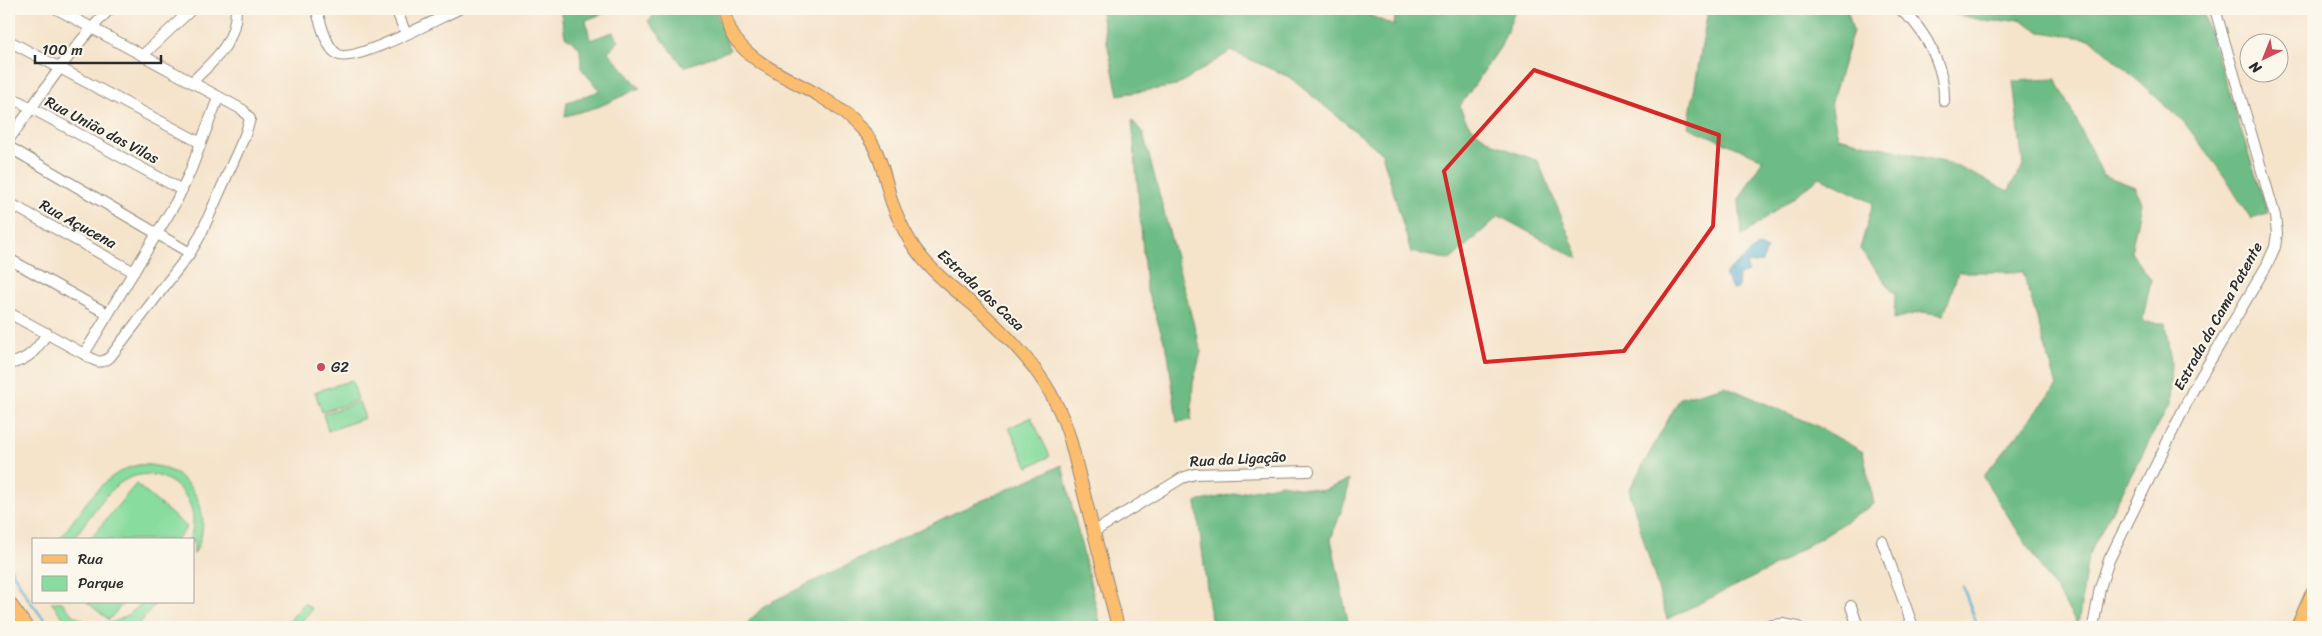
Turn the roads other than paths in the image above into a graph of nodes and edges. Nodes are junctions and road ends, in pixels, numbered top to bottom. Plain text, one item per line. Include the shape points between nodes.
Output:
1 (57, 9) edge
2 (110, 9) edge
3 (192, 9) edge
4 (236, 9) edge
5 (316, 9) edge
6 (396, 9) edge
7 (459, 9) edge
8 (723, 9) edge
9 (1900, 9) edge
10 (2215, 9) edge
11 (91, 28) junction
12 (406, 34) junction
13 (9, 41) edge
14 (143, 55) junction
15 (59, 68) junction
16 (192, 82) junction
17 (9, 96) edge
18 (218, 98) junction
19 (1944, 101) dead end
20 (32, 109) junction
21 (9, 139) edge
22 (202, 143) junction
23 (9, 147) edge
24 (182, 190) junction
25 (9, 203) edge
26 (157, 234) junction
27 (190, 252) junction
28 (9, 259) edge
29 (134, 272) junction
30 (9, 313) edge
31 (108, 314) junction
32 (46, 334) junction
33 (84, 354) junction
34 (9, 364) edge
35 (1309, 471) dead end
36 (1095, 531) junction
37 (1882, 541) dead end
38 (2313, 593) edge
39 (9, 602) edge
40 (1851, 606) dead end
41 (26, 627) edge
42 (1118, 627) edge
43 (1754, 627) edge
44 (1798, 627) edge
45 (1858, 627) edge
46 (1913, 627) edge
47 (2093, 627) edge
48 (2298, 627) edge

1 - 11 street
2 - 11 street
3 - 14 street
4 - 16 street via 236,24 231,37
5 - 12 street via 335,52 345,58
6 - 12 street
7 - 12 street
8 - 36 main road, Estrada dos Casa via 732,33 745,49 761,62 820,96 866,135 881,164 896,211 917,252 942,279 1007,336 1034,366 1062,414
9 - 19 street via 1914,20 1938,62 1943,76
10 - 47 street, Estrada da Cama Patente via 2272,200 2277,233 2275,247 2194,388 2109,560
11 - 14 street
11 - 15 street
13 - 15 street
14 - 16 street
15 - 20 street
15 - 22 street
16 - 18 street
17 - 20 street, Rua União das Vilas
18 - 22 street
18 - 27 street via 249,115 248,125
20 - 21 street
20 - 24 street, Rua União das Vilas
22 - 24 street
23 - 26 street
24 - 26 street
25 - 29 street, Rua Açucena
26 - 27 street
26 - 29 street
27 - 33 street via 105,362 100,363
28 - 31 street
29 - 31 street
30 - 32 street
31 - 33 street
32 - 33 street
32 - 34 street via 26,359
35 - 36 street, Rua da Ligação via 1194,474 1182,478
36 - 42 main road, Estrada dos Casa
37 - 46 street
38 - 48 highway
39 - 41 main road
40 - 45 street
43 - 44 street via 1774,624

